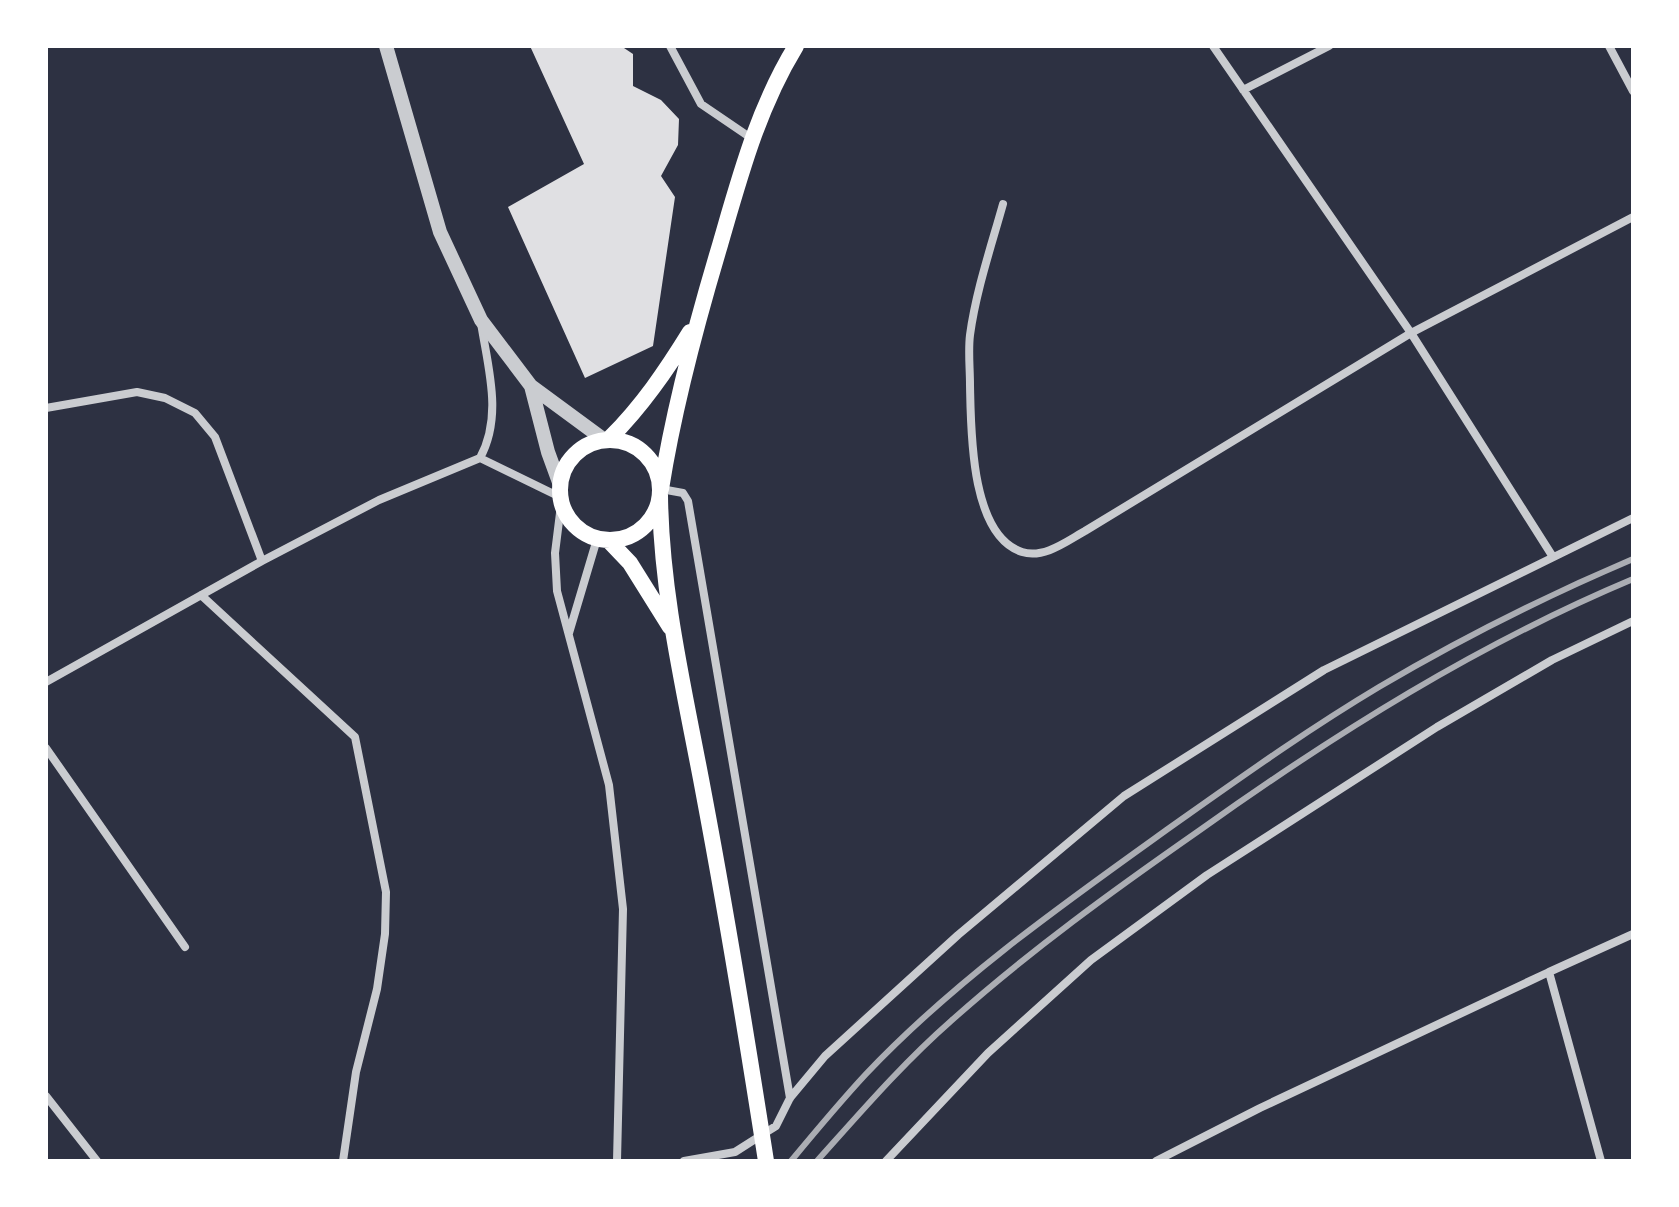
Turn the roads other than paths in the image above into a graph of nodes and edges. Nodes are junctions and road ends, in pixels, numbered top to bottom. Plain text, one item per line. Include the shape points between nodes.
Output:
1 (386, 46) edge
2 (670, 46) edge
3 (796, 46) edge
4 (1213, 46) edge
5 (1329, 46) edge
6 (1609, 46) edge
7 (1243, 90) junction
8 (1633, 91) edge
9 (751, 138) junction
10 (1003, 204) dead end
11 (1633, 217) edge
12 (699, 317) junction
13 (481, 320) junction
14 (1411, 333) junction
15 (531, 386) junction
16 (46, 408) edge
17 (606, 439) junction
18 (480, 458) junction
19 (660, 492) junction
20 (560, 495) junction
21 (1633, 518) edge
22 (603, 540) junction
23 (1553, 557) junction
24 (262, 561) junction
25 (201, 595) junction
26 (1633, 621) edge
27 (674, 632) junction
28 (569, 634) junction
29 (46, 682) edge
30 (46, 748) edge
31 (1633, 934) edge
32 (185, 947) dead end
33 (1549, 972) junction
34 (46, 1096) edge
35 (790, 1098) junction
36 (97, 1161) edge
37 (343, 1161) edge
38 (617, 1161) edge
39 (684, 1161) edge
40 (766, 1161) edge
41 (886, 1161) edge
42 (1156, 1161) edge
43 (1601, 1161) edge

1 - 13 street via 440,232
2 - 9 street via 701,104
3 - 9 main road
4 - 7 street
5 - 7 street
6 - 8 street
7 - 14 street
9 - 12 main road
10 - 14 street via 970,336 971,444 980,492 996,531 1024,553 1045,552 1085,531
11 - 14 street
12 - 17 main road via 663,376
12 - 19 main road
13 - 15 street
13 - 18 street via 494,414
14 - 23 street
15 - 17 street
15 - 20 street
16 - 24 street via 137,392 195,413 215,437
17 - 19 main road via 632,444 647,455 657,471
17 - 20 main road via 574,454 564,468
18 - 20 street
18 - 24 street via 379,500
19 - 22 main road via 655,513 643,528 628,537
19 - 27 main road
19 - 35 street via 683,493 688,501
20 - 22 main road via 570,520 582,532
20 - 28 street via 555,571
21 - 23 street
22 - 27 main road via 630,563
22 - 28 street
23 - 35 street via 1324,670 1124,796 958,935 825,1056
24 - 25 street
25 - 29 street
25 - 37 street via 355,737 386,906 377,989 356,1072
26 - 41 street via 1552,660 1437,727 1207,875 1091,960 988,1053
27 - 40 main road via 733,945
28 - 38 street via 609,785 623,909
30 - 32 street
31 - 33 street
33 - 42 street
33 - 43 street
34 - 36 street
35 - 39 street via 776,1126 735,1152

